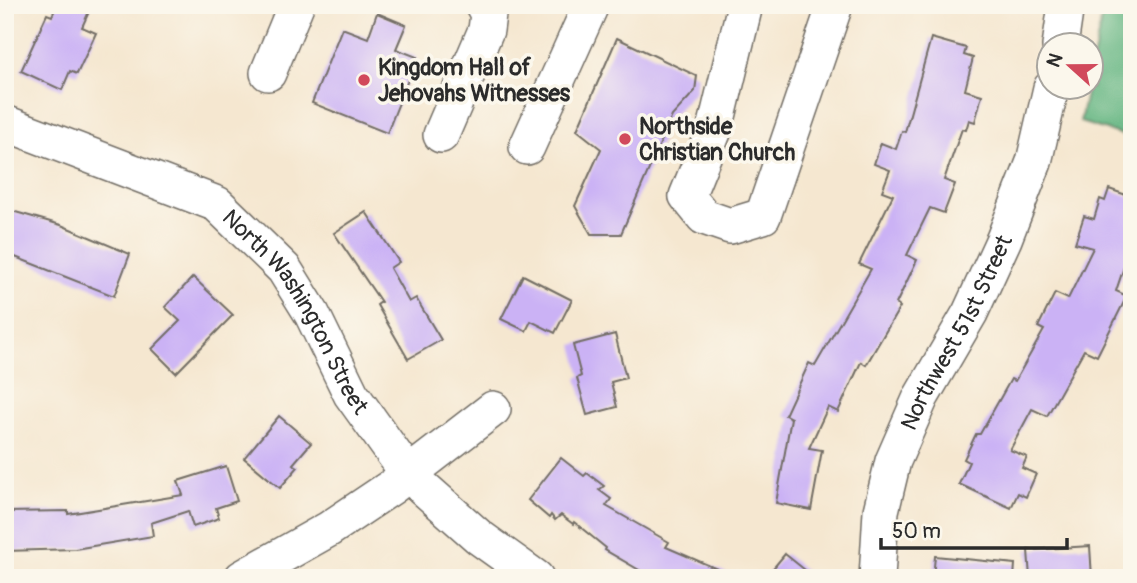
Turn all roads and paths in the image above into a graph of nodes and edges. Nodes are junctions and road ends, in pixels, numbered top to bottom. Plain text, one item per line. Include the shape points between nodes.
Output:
1 (296, 5) edge
2 (483, 5) edge
3 (591, 5) edge
4 (745, 5) edge
5 (835, 5) edge
6 (1066, 5) edge
7 (1062, 32) edge
8 (268, 73) dead end
9 (1048, 102) edge
10 (5, 123) edge
11 (441, 135) dead end
12 (527, 147) dead end
13 (494, 409) dead end
14 (409, 475) junction
15 (242, 578) edge
16 (536, 578) edge
17 (877, 578) edge

1 - 8 street
2 - 11 street via 488,14 486,30
3 - 12 street
4 - 5 street via 716,125 687,196 704,217 730,226 763,216
6 - 7 street
9 - 17 street, Northwest 51st Street via 1034,162 1004,239 970,313 921,397 893,461 881,511
10 - 14 street, North Washington Street via 217,204 284,269 351,394
13 - 14 street
14 - 15 street via 329,529
14 - 16 street, North Washington Street via 479,537

